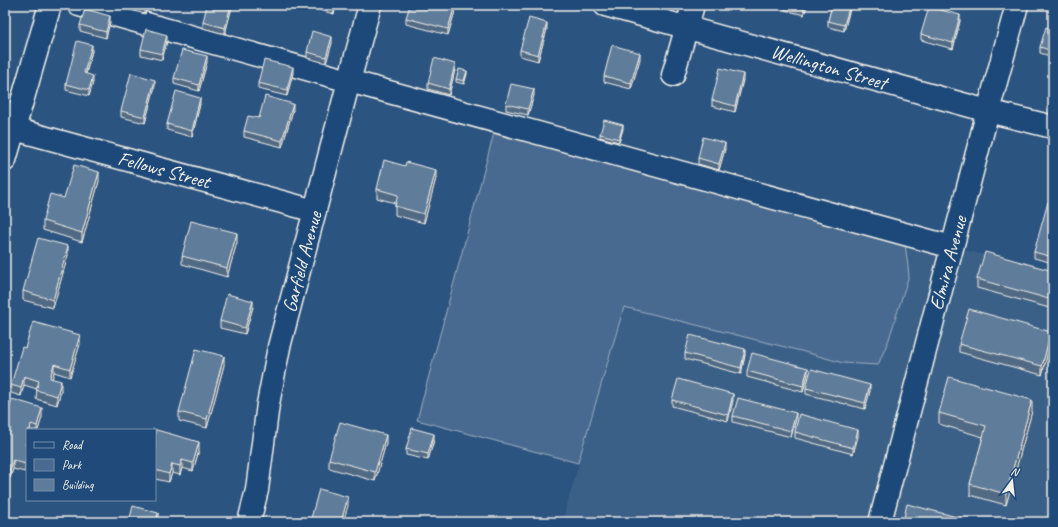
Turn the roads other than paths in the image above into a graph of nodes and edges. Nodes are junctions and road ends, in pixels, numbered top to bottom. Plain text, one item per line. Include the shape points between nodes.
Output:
1 (50, 5) edge
2 (79, 5) edge
3 (370, 5) edge
4 (605, 5) edge
5 (693, 5) edge
6 (1017, 5) edge
7 (687, 27) junction
8 (673, 76) dead end
9 (349, 81) junction
10 (988, 111) junction
11 (1053, 127) edge
12 (14, 129) junction
13 (5, 160) edge
14 (315, 211) junction
15 (952, 247) junction
16 (249, 522) edge
17 (880, 522) edge

1 - 12 street
2 - 9 street
3 - 9 street, Garfield Avenue
4 - 7 street, Wellington Street
5 - 7 street
6 - 10 street, Elmira Avenue
7 - 8 street
7 - 10 street, Wellington Street
9 - 14 street, Garfield Avenue
9 - 15 street
10 - 11 street, Wellington Street
10 - 15 street, Elmira Avenue
12 - 13 street
12 - 14 street, Fellows Street
14 - 16 street, Garfield Avenue via 279,347 268,404 257,490
15 - 17 street, Elmira Avenue

